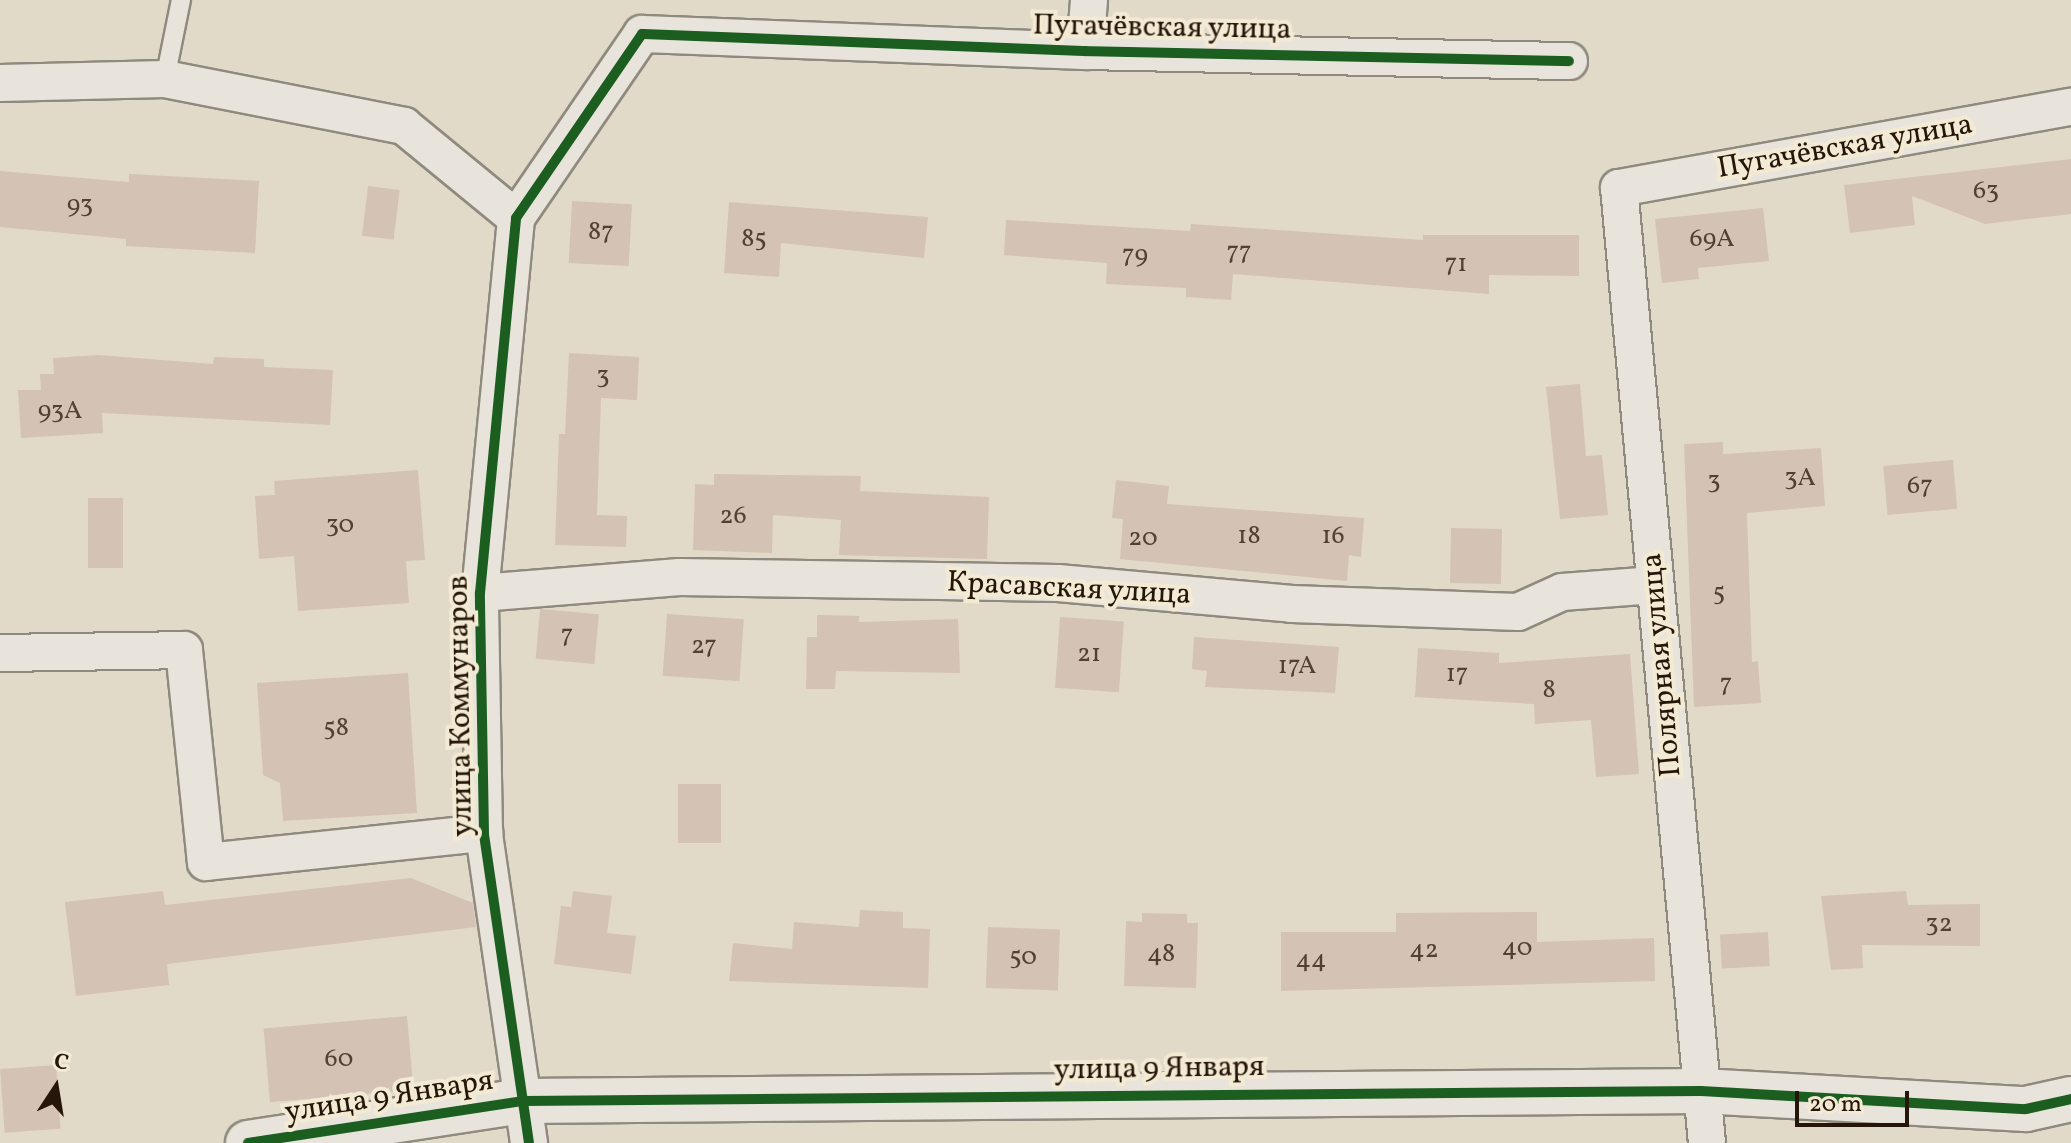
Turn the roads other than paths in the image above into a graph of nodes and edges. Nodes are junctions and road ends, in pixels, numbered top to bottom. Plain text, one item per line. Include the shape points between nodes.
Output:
1 (181, 0) edge
2 (1089, 0) edge
3 (1085, 51) junction
4 (1569, 61) dead end
5 (165, 79) junction
6 (0, 83) edge
7 (2071, 107) edge
8 (1619, 188) joint
9 (516, 218) junction
10 (1655, 585) junction
11 (480, 593) junction
12 (0, 653) edge
13 (484, 833) junction
14 (1701, 1091) junction
15 (2071, 1099) edge
16 (526, 1122) edge
17 (248, 1143) edge
18 (1707, 1143) edge

1 - 5 lane
2 - 3 street
3 - 4 street, Пугачёвская улица
3 - 9 street, Пугачёвская улица via 642,34
5 - 6 street
5 - 9 street via 404,126
7 - 8 street, Пугачёвская улица
8 - 10 street, Полярная улица
9 - 11 street, улица Коммунаров
10 - 11 street, Красавская улица via 1562,592 1518,612 1292,604 1058,583 679,577
10 - 14 street, Полярная улица
11 - 13 street, улица Коммунаров
12 - 13 street via 184,650 206,862
13 - 16 street, улица Коммунаров
14 - 15 street, улица 9 Января via 2026,1109
14 - 16 street, улица 9 Января
14 - 18 street, Полярная улица
16 - 17 street, улица 9 Января

